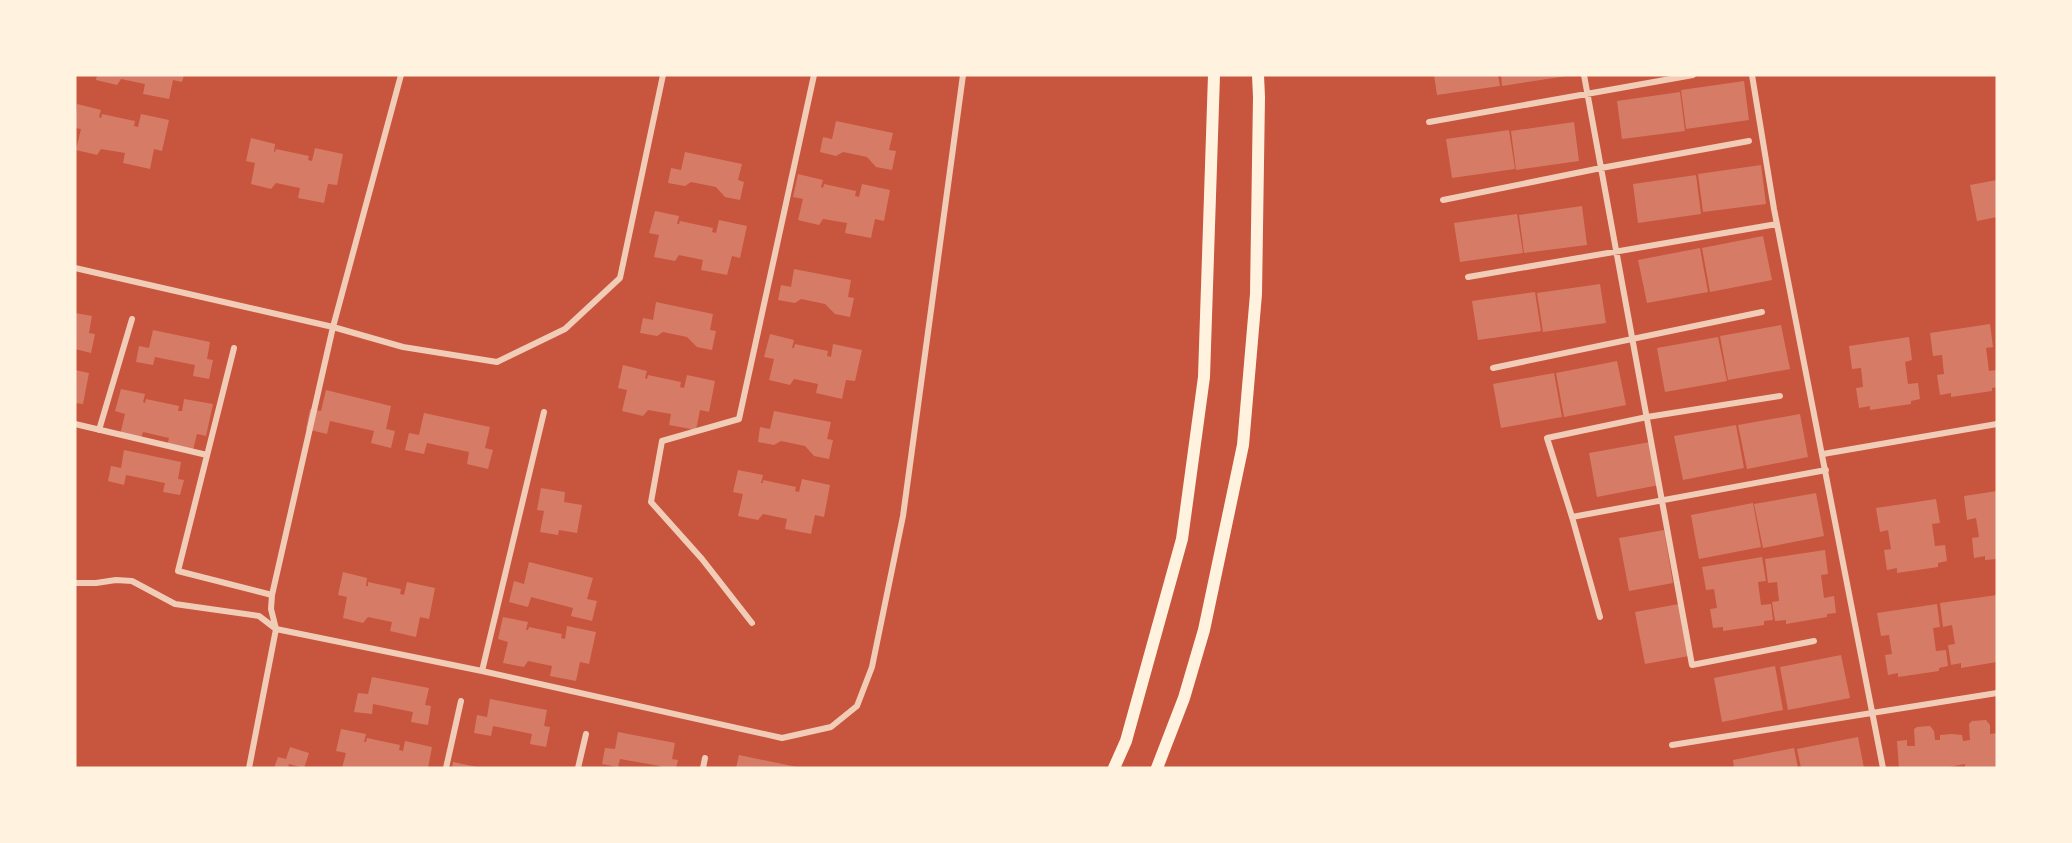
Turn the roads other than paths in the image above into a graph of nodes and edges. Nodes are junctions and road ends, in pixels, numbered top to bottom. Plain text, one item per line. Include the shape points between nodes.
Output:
1 (401, 75) edge
2 (663, 75) edge
3 (814, 75) edge
4 (963, 75) edge
5 (1214, 75) edge
6 (1258, 75) edge
7 (1584, 75) edge
8 (1693, 75) edge
9 (1752, 75) edge
10 (1588, 94) junction
11 (1429, 122) dead end
12 (1749, 141) dead end
13 (1601, 168) junction
14 (1443, 200) dead end
15 (1777, 225) junction
16 (1617, 250) junction
17 (75, 268) edge
18 (1468, 277) dead end
19 (1762, 312) dead end
20 (132, 319) dead end
21 (333, 327) junction
22 (1632, 338) junction
23 (234, 348) dead end
24 (1493, 368) dead end
25 (1780, 396) dead end
26 (544, 412) dead end
27 (1647, 417) junction
28 (75, 424) edge
29 (1997, 424) edge
30 (99, 430) junction
31 (1823, 454) junction
32 (207, 455) junction
33 (1826, 471) junction
34 (1662, 501) junction
35 (1572, 517) junction
36 (75, 583) edge
37 (272, 596) junction
38 (1600, 617) dead end
39 (752, 623) dead end
40 (276, 629) junction
41 (1814, 641) dead end
42 (482, 671) junction
43 (1997, 693) edge
44 (461, 701) dead end
45 (1874, 714) junction
46 (586, 734) dead end
47 (1672, 745) dead end
48 (705, 758) dead end
49 (249, 768) edge
50 (446, 768) edge
51 (578, 768) edge
52 (703, 768) edge
53 (1114, 768) edge
54 (1157, 768) edge
55 (1883, 768) edge

1 - 21 street
2 - 21 street via 620,278 565,329 497,362 403,347
3 - 39 street via 739,419 662,441 651,502
4 - 42 street via 903,516 872,667 857,706 831,727 782,738
5 - 53 main road via 1204,377 1182,539 1126,741
6 - 54 main road via 1256,294 1243,445 1204,630
7 - 10 street
8 - 10 street
9 - 15 street
10 - 11 street
10 - 13 street
12 - 13 street
13 - 14 street
13 - 16 street
15 - 16 street
15 - 31 street
16 - 18 street
16 - 22 street
17 - 21 street
19 - 22 street
20 - 30 street
21 - 37 street
22 - 24 street
22 - 27 street
23 - 32 street
25 - 27 street
26 - 42 street
27 - 34 street
27 - 35 street via 1547,438
28 - 30 street
29 - 31 street
30 - 32 street
31 - 33 street
32 - 37 street via 178,571
33 - 34 street
33 - 45 street
34 - 35 street
34 - 41 street via 1692,665
35 - 38 street
36 - 40 street via 132,581 175,604 259,616
37 - 40 street
40 - 42 street
40 - 49 street
43 - 45 street
44 - 50 street
45 - 47 street
45 - 55 street
46 - 51 street
48 - 52 street

